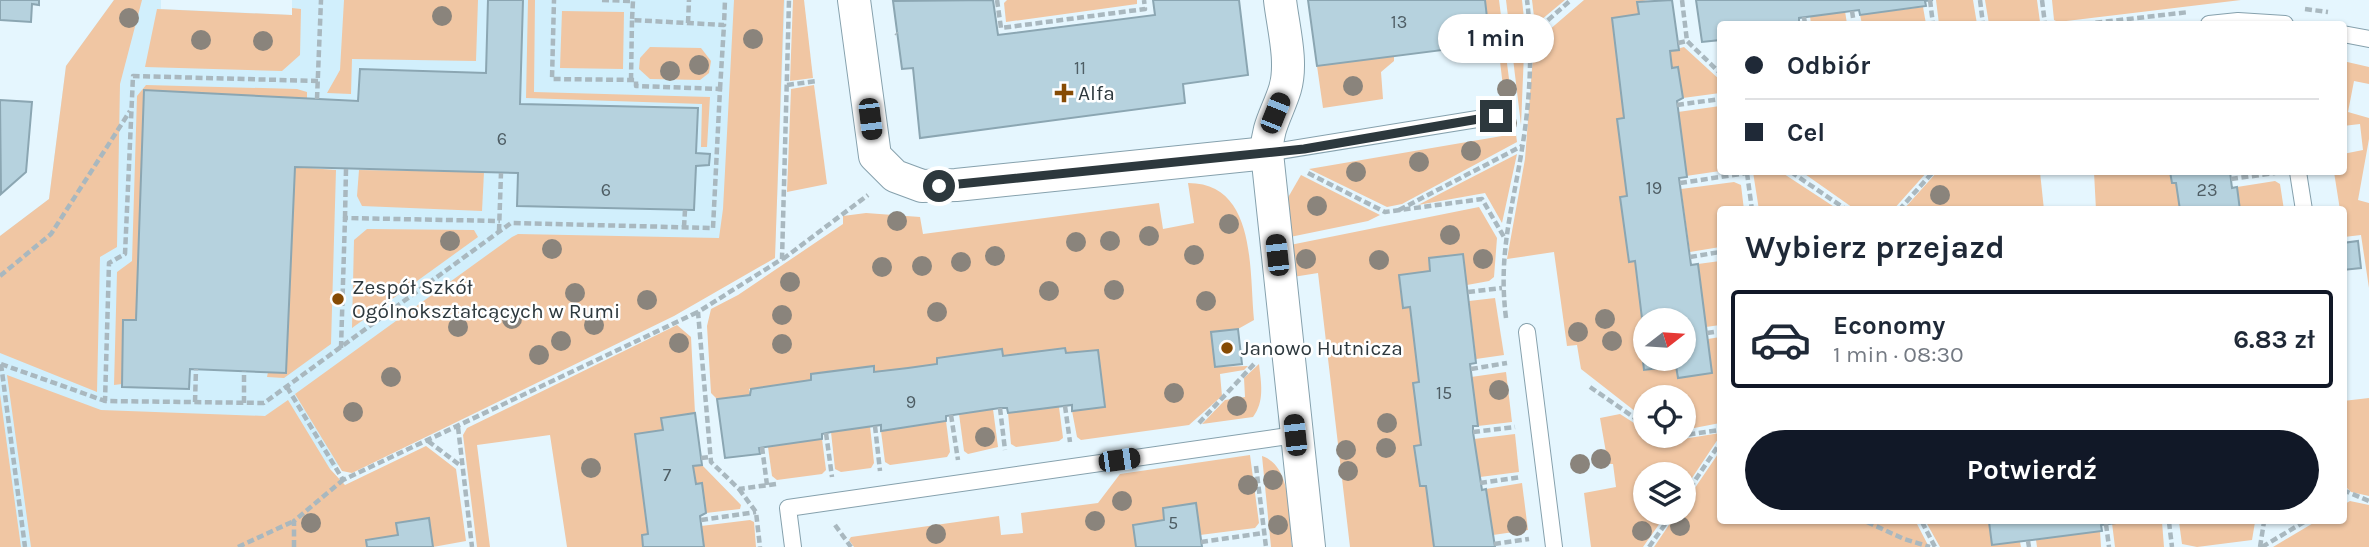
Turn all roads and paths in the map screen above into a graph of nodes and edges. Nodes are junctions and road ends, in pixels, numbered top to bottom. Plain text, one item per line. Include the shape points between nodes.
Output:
1 (321, 0) edge
2 (554, 0) edge
3 (602, 0) edge
4 (689, 0) edge
5 (725, 0) edge
6 (789, 0) edge
7 (855, 0) edge
8 (997, 0) edge
9 (1144, 0) edge
10 (1280, 0) edge
11 (1527, 0) edge
12 (1571, 0) edge
13 (1682, 0) edge
14 (1930, 0) edge
15 (1980, 0) edge
16 (2042, 0) edge
17 (1852, 11) dead end
18 (1804, 17) dead end
19 (632, 20) junction
20 (1805, 21) edge
21 (1854, 21) edge
22 (1933, 21) edge
23 (1983, 21) edge
24 (2045, 21) edge
25 (688, 23) junction
26 (724, 25) junction
27 (1531, 34) junction
28 (2347, 35) edge
29 (2369, 39) edge
30 (1688, 41) junction
31 (1678, 43) dead end
32 (1717, 70) edge
33 (631, 80) junction
34 (318, 81) junction
35 (817, 81) dead end
36 (787, 85) junction
37 (720, 89) junction
38 (317, 99) dead end
39 (1717, 99) edge
40 (1677, 105) dead end
41 (131, 110) junction
42 (1496, 116) dead end
43 (1522, 145) junction
44 (1266, 153) junction
45 (709, 159) dead end
46 (717, 160) junction
47 (346, 169) dead end
48 (501, 173) dead end
49 (1729, 175) edge
50 (1747, 175) edge
51 (1795, 175) edge
52 (1930, 175) edge
53 (2261, 175) edge
54 (2298, 175) edge
55 (895, 176) junction
56 (2231, 179) dead end
57 (1680, 183) dead end
58 (1751, 206) edge
59 (1841, 206) edge
60 (1903, 206) edge
61 (2303, 206) edge
62 (685, 210) dead end
63 (1396, 212) dead end
64 (345, 218) junction
65 (500, 220) junction
66 (684, 227) junction
67 (499, 232) junction
68 (1717, 253) edge
69 (1690, 257) dead end
70 (782, 259) junction
71 (0, 276) edge
72 (1502, 288) junction
73 (1468, 292) dead end
74 (698, 312) junction
75 (1507, 325) dead end
76 (1717, 331) edge
77 (1527, 332) dead end
78 (1707, 333) dead end
79 (341, 348) junction
80 (1510, 350) dead end
81 (1263, 355) dead end
82 (1511, 363) junction
83 (0, 364) edge
84 (196, 369) dead end
85 (1471, 369) dead end
86 (244, 371) dead end
87 (1513, 374) dead end
88 (287, 387) junction
89 (1590, 387) dead end
90 (105, 401) junction
91 (195, 402) junction
92 (244, 403) junction
93 (1065, 406) dead end
94 (1000, 408) dead end
95 (951, 415) dead end
96 (1633, 417) edge
97 (1518, 418) dead end
98 (875, 426) dead end
99 (1520, 426) junction
100 (458, 427) junction
101 (1191, 430) dead end
102 (1717, 430) edge
103 (1474, 432) dead end
104 (826, 433) dead end
105 (1696, 433) edge
106 (1295, 435) junction
107 (1521, 439) dead end
108 (428, 441) junction
109 (1071, 446) dead end
110 (762, 447) dead end
111 (1717, 448) edge
112 (1006, 455) dead end
113 (710, 457) junction
114 (701, 458) dead end
115 (958, 461) dead end
116 (1524, 464) dead end
117 (462, 467) junction
118 (881, 471) dead end
119 (832, 478) dead end
120 (1696, 479) edge
121 (343, 480) junction
122 (1480, 483) dead end
123 (780, 484) dead end
124 (767, 485) junction
125 (738, 489) junction
126 (2347, 495) edge
127 (2369, 501) edge
128 (818, 503) junction
129 (756, 512) junction
130 (701, 520) dead end
131 (295, 521) junction
132 (1871, 524) edge
133 (1923, 524) edge
134 (2106, 524) dead end
135 (2169, 524) edge
136 (2264, 524) edge
137 (2301, 524) edge
138 (1664, 525) edge
139 (1532, 526) dead end
140 (1264, 533) dead end
141 (1534, 539) junction
142 (1201, 542) dead end
143 (1494, 544) dead end
144 (25, 547) edge
145 (238, 547) edge
146 (294, 547) edge
147 (472, 547) edge
148 (760, 547) edge
149 (793, 547) edge
150 (851, 547) edge
151 (1309, 547) edge
152 (1535, 547) edge
153 (1554, 547) edge
154 (1649, 547) edge
155 (1933, 547) edge
156 (2109, 547) edge
157 (2172, 547) edge
158 (2261, 547) edge

1 - 34 path
2 - 33 path via 552,79
3 - 19 path via 633,1
4 - 25 path
5 - 26 path
6 - 36 path
7 - 55 street via 875,156
8 - 9 path via 1001,28 1145,9
10 - 44 street via 1286,87 1266,134
11 - 27 path
12 - 27 path
13 - 30 path
14 - 22 path
15 - 23 path
16 - 24 path
17 - 21 path
18 - 20 path
19 - 25 path
19 - 33 path
25 - 26 path
26 - 37 path
27 - 43 path
28 - 29 lane
30 - 31 path
30 - 32 path
33 - 37 path via 636,80 636,86
34 - 38 path
34 - 41 path via 132,76
35 - 36 path
36 - 70 path
37 - 46 path
39 - 40 path
41 - 71 path via 51,234
41 - 90 path via 125,254 109,263
42 - 44 lane
43 - 63 path
43 - 72 path via 1504,237
44 - 55 street via 956,185 922,186
44 - 106 street
45 - 46 path
46 - 66 path via 713,228
47 - 64 path
48 - 65 path
49 - 57 path
50 - 58 path
51 - 59 path
52 - 60 path
53 - 56 path
54 - 61 lane
55 - 70 path
62 - 66 path
64 - 65 path
64 - 79 path
65 - 67 path
66 - 67 path via 511,223
67 - 79 path
68 - 69 path
70 - 74 path
72 - 73 path
72 - 75 path
74 - 100 path
74 - 113 path
76 - 78 path
77 - 153 lane
79 - 88 path
80 - 82 path
81 - 101 path
82 - 85 path
82 - 87 path
83 - 90 path
83 - 144 path
84 - 91 path
86 - 92 path
88 - 92 path via 264,403
88 - 121 path
89 - 96 path
90 - 91 path
91 - 92 path
93 - 109 path
94 - 112 path
95 - 115 path
97 - 99 path
98 - 118 path
99 - 103 path
99 - 107 path
100 - 108 path
100 - 117 path
102 - 105 path
104 - 119 path
106 - 128 lane
106 - 151 street
108 - 117 path
108 - 121 path
110 - 124 path
111 - 120 path
113 - 114 path
113 - 125 path
116 - 122 path via 1525,477
117 - 147 path
121 - 131 path
123 - 124 path
124 - 125 path
125 - 129 path
126 - 127 path
128 - 149 lane via 788,508
128 - 150 path
129 - 130 path
129 - 148 path
131 - 145 path
131 - 146 path
132 - 155 path
133 - 155 path
134 - 156 path
135 - 157 path
136 - 158 path
137 - 158 path
138 - 154 path
139 - 141 path
140 - 142 path
141 - 143 path
141 - 152 path

